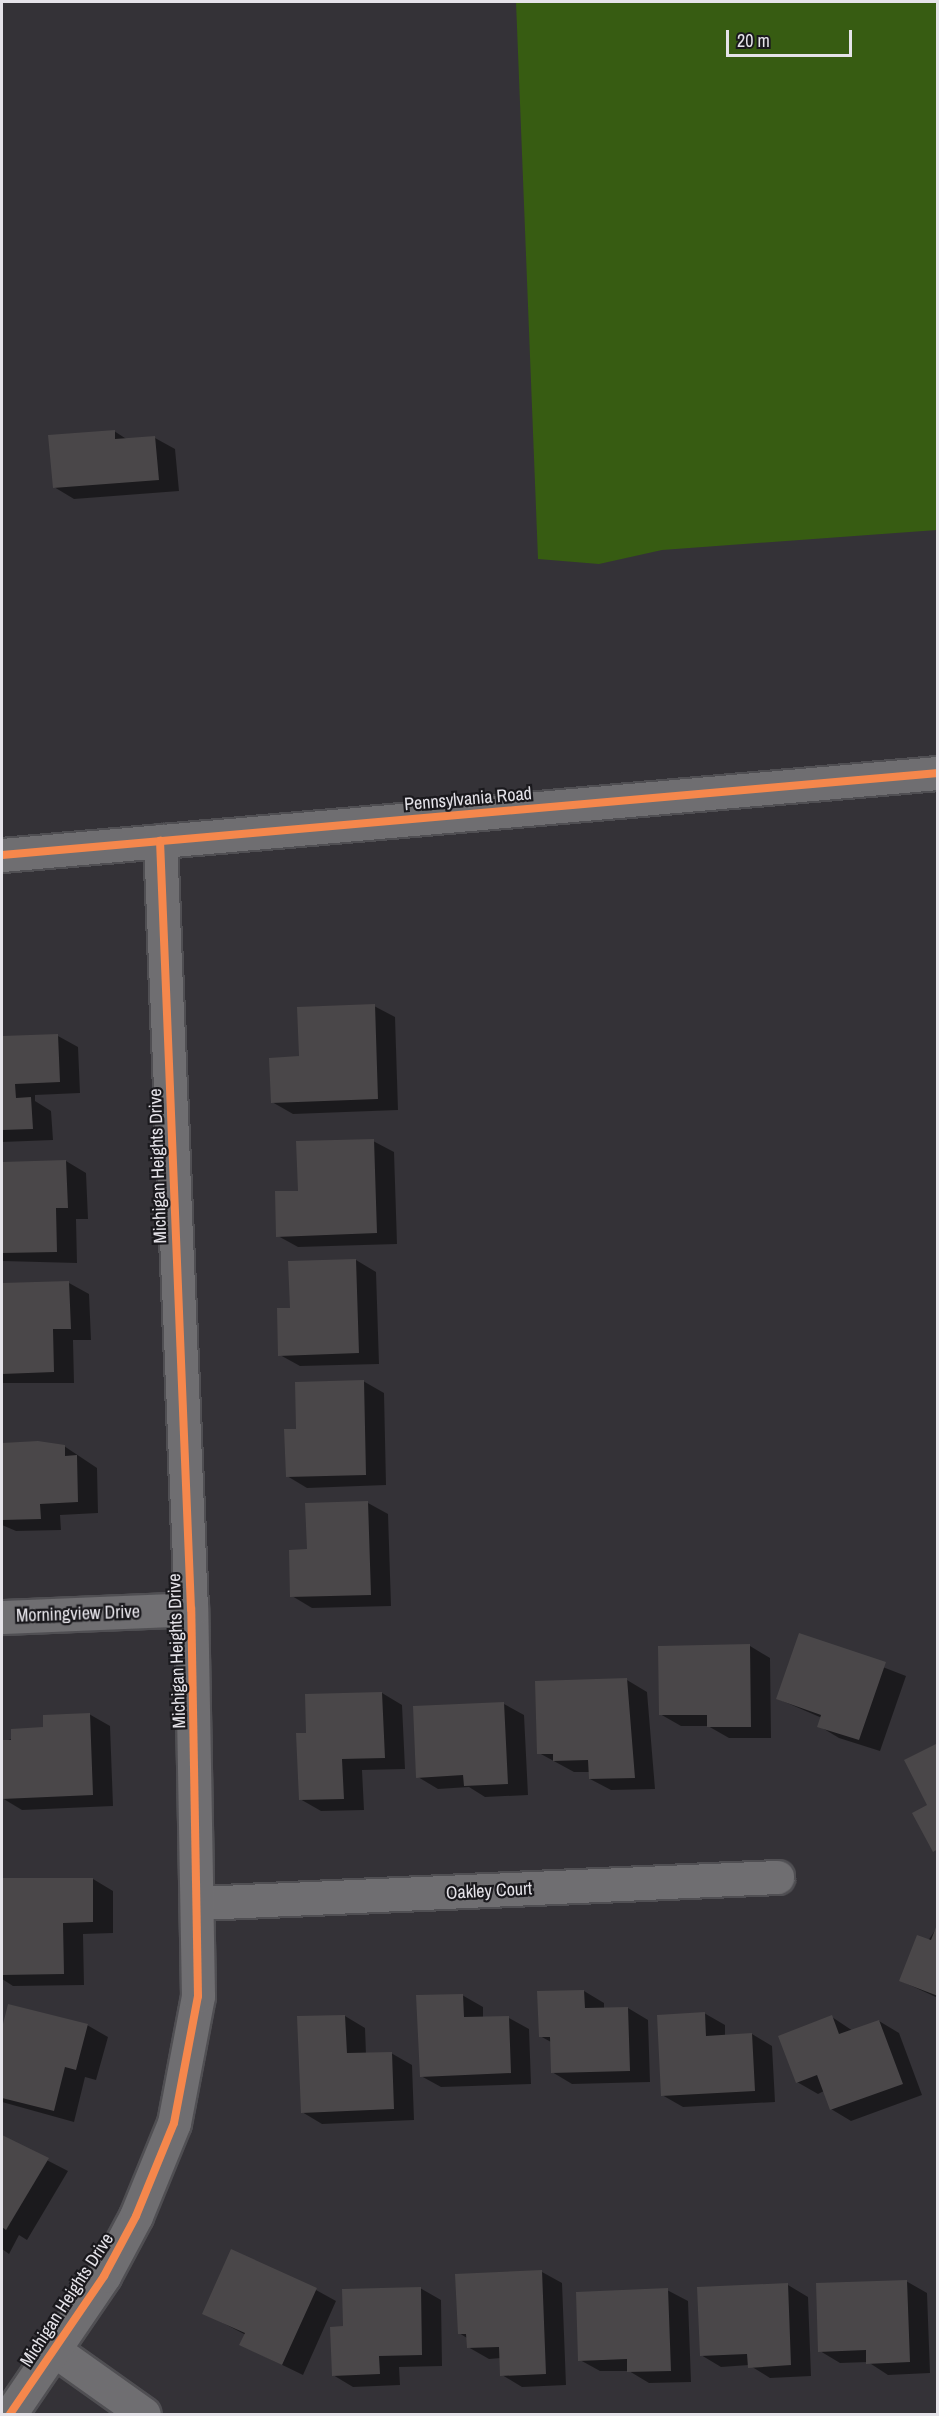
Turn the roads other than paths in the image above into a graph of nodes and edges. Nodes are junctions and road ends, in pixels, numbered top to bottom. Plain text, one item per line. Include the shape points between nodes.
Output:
1 (938, 773) edge
2 (160, 840) junction
3 (2, 855) edge
4 (191, 1609) junction
5 (2, 1617) edge
6 (777, 1877) dead end
7 (200, 1903) junction
8 (54, 2350) junction
9 (10, 2415) edge
10 (144, 2415) edge

1 - 2 street, Pennsylvania Road
2 - 3 street, Pennsylvania Road
2 - 4 street, Michigan Heights Drive
4 - 5 street, Morningview Drive
4 - 7 street, Michigan Heights Drive
6 - 7 street, Oakley Court
7 - 8 street, Michigan Heights Drive via 198,1996 174,2123 136,2216
8 - 9 street, Michigan Heights Drive
8 - 10 street

